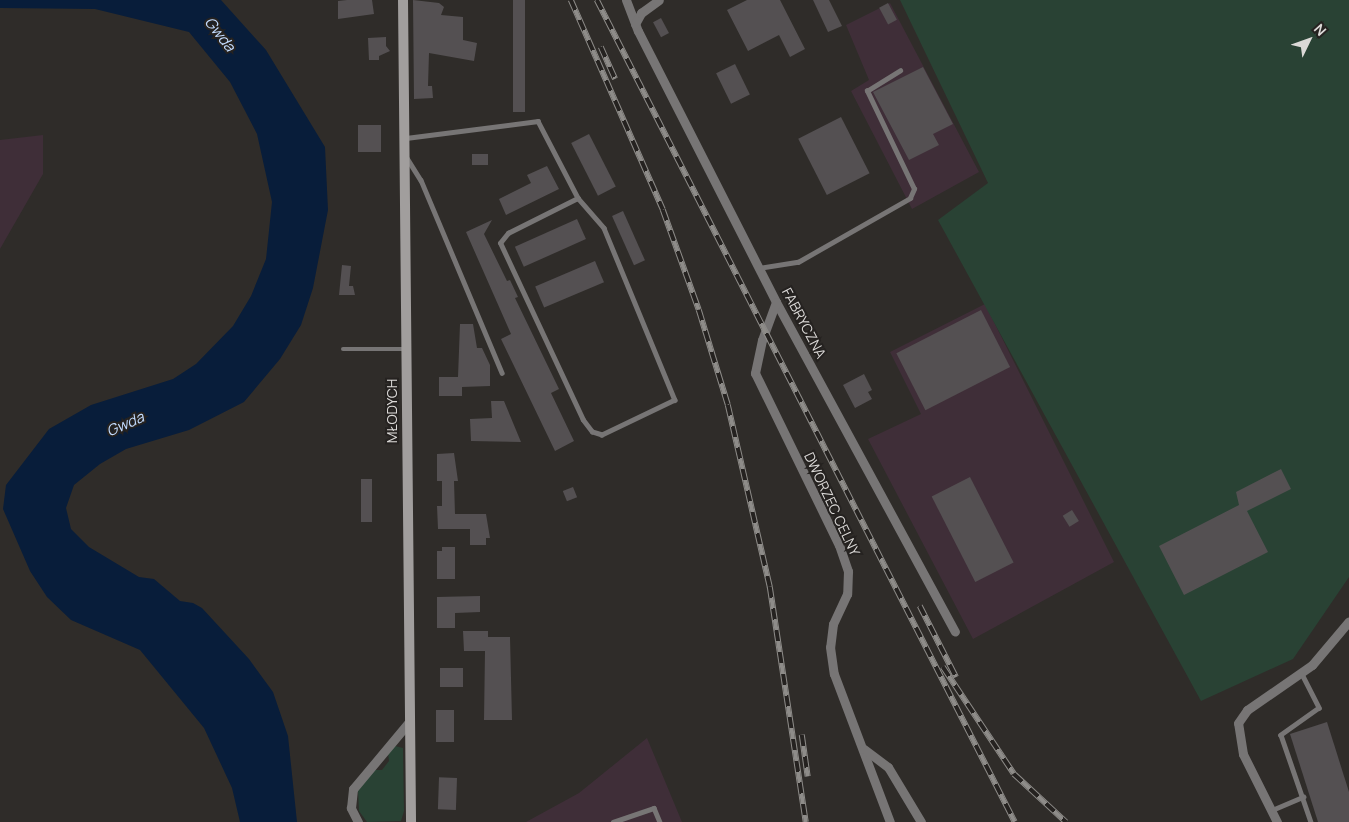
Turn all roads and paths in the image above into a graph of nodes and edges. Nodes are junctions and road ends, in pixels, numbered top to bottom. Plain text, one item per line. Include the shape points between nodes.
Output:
1 (403, 0) edge
2 (626, 0) edge
3 (659, 0) edge
4 (635, 24) junction
5 (900, 70) dead end
6 (404, 138) junction
7 (404, 155) junction
8 (578, 198) junction
9 (759, 268) junction
10 (776, 302) junction
11 (406, 349) junction
12 (344, 350) dead end
13 (502, 373) dead end
14 (1349, 621) edge
15 (955, 631) dead end
16 (1302, 674) junction
17 (409, 722) junction
18 (864, 749) junction
19 (1302, 797) junction
20 (1271, 811) junction
21 (358, 822) edge
22 (411, 822) edge
23 (613, 822) edge
24 (660, 822) edge
25 (890, 822) edge
26 (921, 822) edge
27 (1277, 822) edge
28 (1312, 822) edge

1 - 6 street, MŁODYCH
2 - 4 street, FABRYCZNA
3 - 4 street via 646,8
4 - 9 street, FABRYCZNA
5 - 9 lane via 867,91 914,189 910,198 798,262
6 - 7 street, MŁODYCH
6 - 8 lane via 538,121
7 - 11 street, MŁODYCH
7 - 13 lane via 421,180
8 - 8 lane via 508,233 500,243 583,420 592,432 602,435 675,400 604,228
9 - 10 street, FABRYCZNA
10 - 15 street, FABRYCZNA
10 - 18 street, DWORZEC CELNY via 762,340 755,373 839,545 848,571 847,594 833,624 830,647 834,674
11 - 12 lane
11 - 17 street, MŁODYCH
14 - 16 street via 1324,653
16 - 19 lane via 1319,708 1281,734
16 - 20 street via 1247,710 1238,723 1243,754
17 - 21 street via 353,789 351,808
17 - 22 street, MŁODYCH
18 - 25 street, DWORZEC CELNY
18 - 26 street via 888,767
19 - 20 lane
19 - 28 lane
20 - 27 street
23 - 24 lane via 654,808

